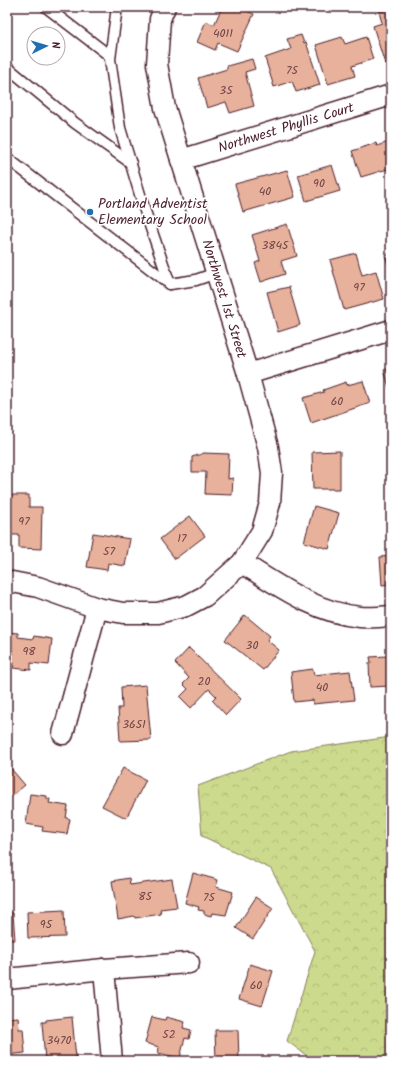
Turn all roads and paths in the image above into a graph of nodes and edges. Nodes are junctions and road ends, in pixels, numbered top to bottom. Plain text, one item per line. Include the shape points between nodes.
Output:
1 (46, 7) edge
2 (117, 7) edge
3 (165, 7) edge
4 (110, 56) junction
5 (7, 67) edge
6 (391, 95) edge
7 (7, 158) edge
8 (181, 160) junction
9 (131, 163) junction
10 (216, 273) junction
11 (170, 284) junction
12 (391, 330) edge
13 (248, 374) junction
14 (242, 563) junction
15 (7, 581) edge
16 (97, 608) junction
17 (391, 616) edge
18 (63, 734) dead end
19 (189, 963) dead end
20 (104, 968) junction
21 (7, 979) edge
22 (112, 1061) edge

1 - 4 lane
2 - 4 lane
3 - 8 street, Northwest 1st Street via 160,19 157,64 165,108
4 - 9 lane via 120,128
5 - 9 lane via 75,123
6 - 8 street, Northwest Phyllis Court
7 - 11 lane
8 - 10 street, Northwest 1st Street
9 - 11 lane
10 - 11 lane via 196,280
10 - 13 street, Northwest 1st Street
12 - 13 street
13 - 14 street, Northwest 1st Street via 268,447 272,473 270,503 262,531
14 - 16 street, Northwest 1st Street via 205,596 186,606 158,613 123,613
14 - 17 street via 298,598 324,608 361,617
15 - 16 street, Northwest 1st Street via 38,586
16 - 18 street
19 - 20 street
20 - 21 street
20 - 22 street

